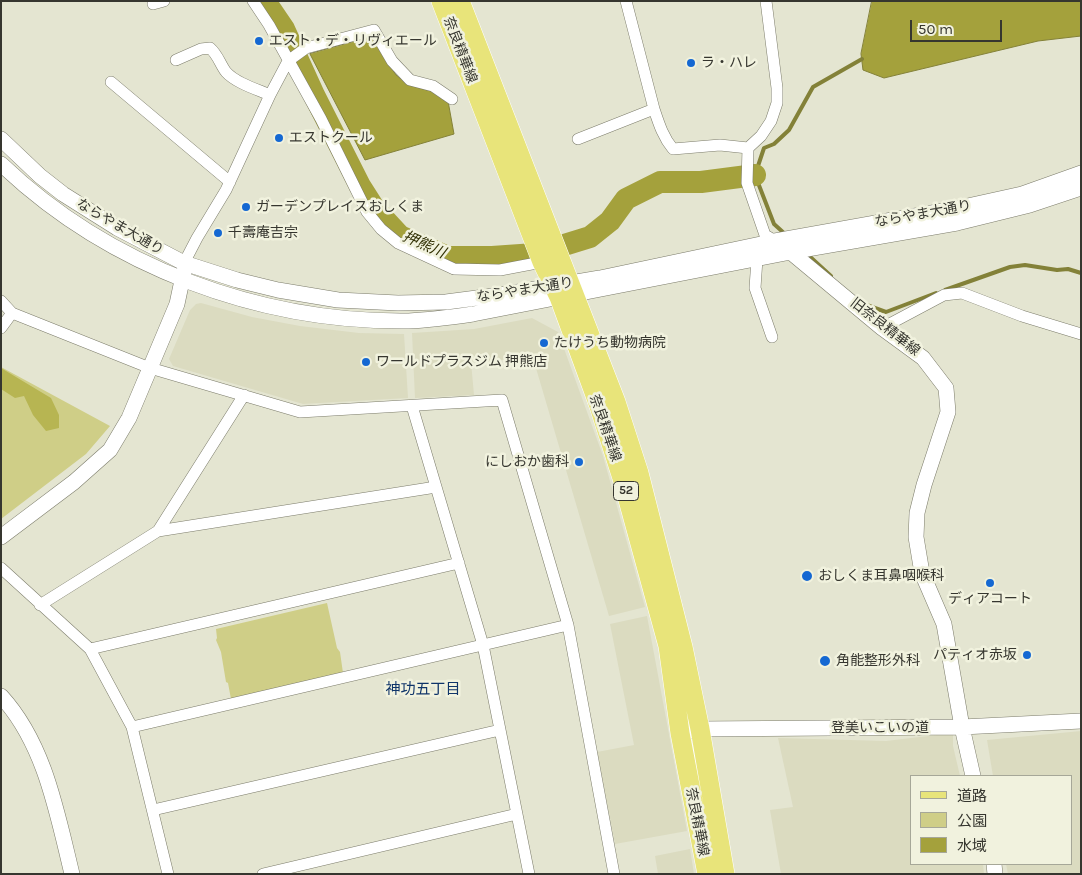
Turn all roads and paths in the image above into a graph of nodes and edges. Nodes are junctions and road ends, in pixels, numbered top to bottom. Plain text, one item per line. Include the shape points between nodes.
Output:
1 (253, 1) edge
2 (441, 1) edge
3 (460, 1) edge
4 (626, 1) edge
5 (766, 1) edge
6 (176, 60) dead end
7 (288, 61) junction
8 (111, 82) dead end
9 (270, 95) junction
10 (452, 98) dead end
11 (654, 109) junction
12 (578, 139) dead end
13 (1, 140) edge
14 (748, 148) junction
15 (1, 164) edge
16 (1081, 173) edge
17 (230, 182) junction
18 (1081, 188) edge
19 (776, 241) junction
20 (792, 252) junction
21 (547, 258) junction
22 (757, 259) junction
23 (184, 263) junction
24 (183, 280) junction
25 (564, 290) junction
26 (1, 301) edge
27 (12, 313) junction
28 (1, 328) edge
29 (882, 328) junction
30 (1081, 334) edge
31 (772, 337) dead end
32 (150, 368) junction
33 (244, 395) junction
34 (412, 406) junction
35 (436, 487) junction
36 (158, 531) junction
37 (1, 537) edge
38 (458, 563) junction
39 (1, 568) edge
40 (40, 605) junction
41 (568, 625) junction
42 (483, 645) junction
43 (90, 649) junction
44 (1, 696) edge
45 (1081, 721) edge
46 (132, 727) junction
47 (962, 727) junction
48 (700, 729) junction
49 (500, 730) junction
50 (680, 733) junction
51 (973, 775) edge
52 (153, 810) junction
53 (517, 814) junction
54 (72, 874) edge
55 (168, 874) edge
56 (263, 874) edge
57 (529, 874) edge
58 (614, 874) edge
59 (707, 874) edge
60 (725, 874) edge

1 - 7 street
2 - 21 main road, 奈良精華線 / 52 via 533,237
3 - 21 main road, 奈良精華線 / 52 via 552,236
4 - 11 street
5 - 14 street via 777,88 776,104 771,122
6 - 9 street via 210,48 226,72
7 - 9 street
7 - 10 street via 306,48 374,30 392,61 410,80 433,86
7 - 21 street via 321,119 366,212 392,238 454,269 500,270
8 - 17 street
9 - 17 street
11 - 12 street
11 - 14 street via 659,126 673,149 720,145
13 - 23 street, ならやま大通り via 63,194 117,228
14 - 19 street, 旧奈良精華線 via 748,183 765,235
15 - 24 street, ならやま大通り via 66,218 134,258
16 - 19 street, ならやま大通り via 1012,196 954,209
17 - 23 street
18 - 20 street, ならやま大通り via 1030,205 957,223
19 - 20 street, 旧奈良精華線
19 - 25 street, ならやま大通り
20 - 22 street, ならやま大通り
20 - 29 street, 旧奈良精華線
21 - 25 main road, 奈良精華線 / 52
22 - 25 street, ならやま大通り
22 - 31 street via 755,288
23 - 24 street
23 - 25 street, ならやま大通り via 278,290 338,300 446,302
24 - 25 street, ならやま大通り via 279,307 381,320 473,314
24 - 32 street via 177,304
25 - 48 main road, 奈良精華線 / 52 via 616,402 639,473
25 - 50 main road, 奈良精華線 / 52 via 622,478 668,646
26 - 27 street
27 - 28 street
27 - 32 street
29 - 30 street via 944,295 962,293
29 - 47 street, 旧奈良精華線 via 923,358 946,388 948,412 924,485 917,513 916,537 922,573 944,624
32 - 33 street
32 - 37 street via 110,450 74,482
33 - 34 street via 300,412
33 - 36 street
34 - 35 street
34 - 41 street via 502,400
35 - 36 street
35 - 38 street
36 - 40 street
38 - 42 street
38 - 43 street
39 - 40 street
40 - 43 street
41 - 42 street
41 - 58 street
42 - 46 street
42 - 49 street
43 - 46 street
44 - 54 street via 27,733 41,762
45 - 47 street, 登美いこいの道
46 - 52 street
47 - 48 street, 登美いこいの道
47 - 51 street, 旧奈良精華線
48 - 50 street, 登美いこいの道
48 - 60 main road, 奈良精華線 / 52
49 - 52 street
49 - 53 street
50 - 59 main road, 奈良精華線 / 52
52 - 55 street
53 - 56 street
53 - 57 street

